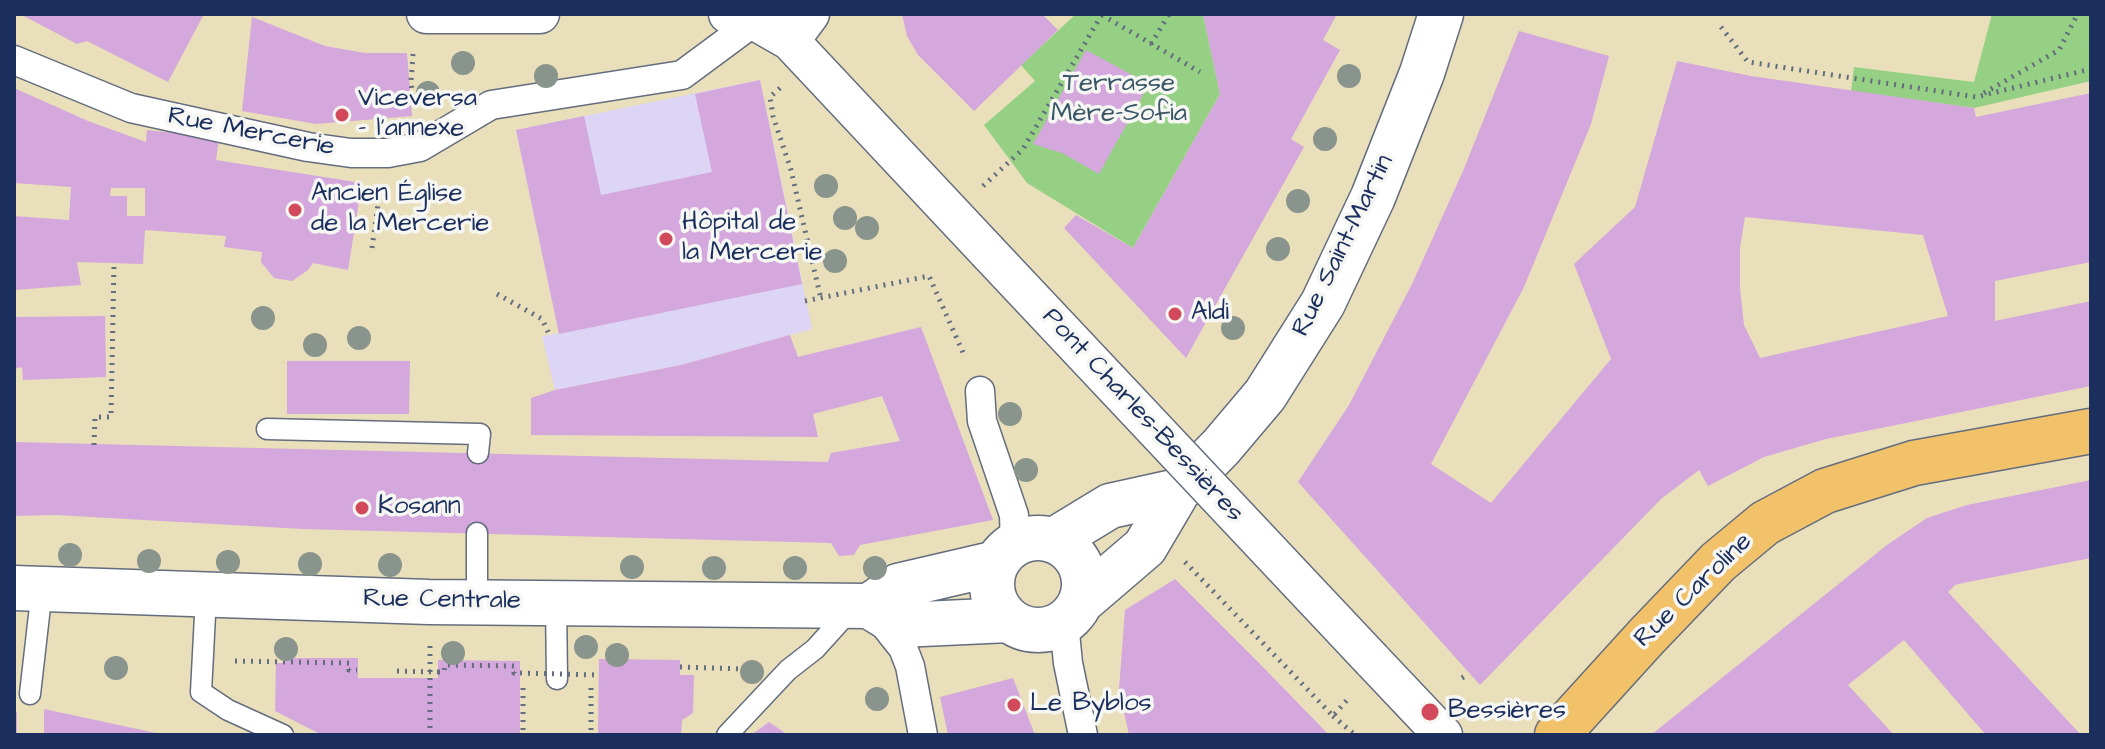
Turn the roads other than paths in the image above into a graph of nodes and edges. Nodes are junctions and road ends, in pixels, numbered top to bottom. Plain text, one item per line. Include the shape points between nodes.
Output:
1 (449, 14) edge
2 (540, 14) edge
3 (1441, 14) edge
4 (741, 18) edge
5 (800, 28) edge
6 (14, 60) edge
7 (980, 391) dead end
8 (267, 429) dead end
9 (2091, 431) edge
10 (478, 453) dead end
11 (1178, 491) junction
12 (477, 533) dead end
13 (1022, 549) junction
14 (28, 589) edge
15 (206, 596) junction
16 (477, 601) junction
17 (556, 602) junction
18 (862, 606) junction
19 (1073, 612) junction
20 (1009, 620) junction
21 (557, 679) dead end
22 (30, 694) dead end
23 (283, 735) edge
24 (727, 735) edge
25 (923, 735) edge
26 (1083, 735) edge
27 (1443, 735) edge
28 (1557, 735) edge

1 - 2 street
3 - 11 street, Rue Saint-Martin via 1373,197 1323,303 1265,395
4 - 5 street, Pont Charles-Bessières
4 - 6 street, Rue Mercerie via 682,75 491,105 420,147 388,153 308,147 131,108
5 - 27 street, Pont Charles-Bessières, bridge via 842,96
7 - 13 street via 982,421
8 - 10 lane via 480,434
9 - 28 main road, Rue Caroline via 1914,463 1825,491 1765,523 1718,562
11 - 13 street via 1110,506
11 - 19 street, Rue Saint-Martin via 1145,547
12 - 16 lane
13 - 18 street via 898,586
13 - 19 street via 1067,547 1077,558 1085,586
13 - 20 street via 992,578 998,609
14 - 15 street, Rue Centrale
14 - 22 lane
15 - 16 street, Rue Centrale
15 - 23 lane via 201,692
16 - 17 street, Rue Centrale
17 - 18 street, Rue Centrale
17 - 21 lane
18 - 20 street, Rue Centrale via 900,625
18 - 24 lane via 788,670
18 - 25 street via 903,648
19 - 20 street via 1051,629 1036,631
19 - 26 street via 1068,663

